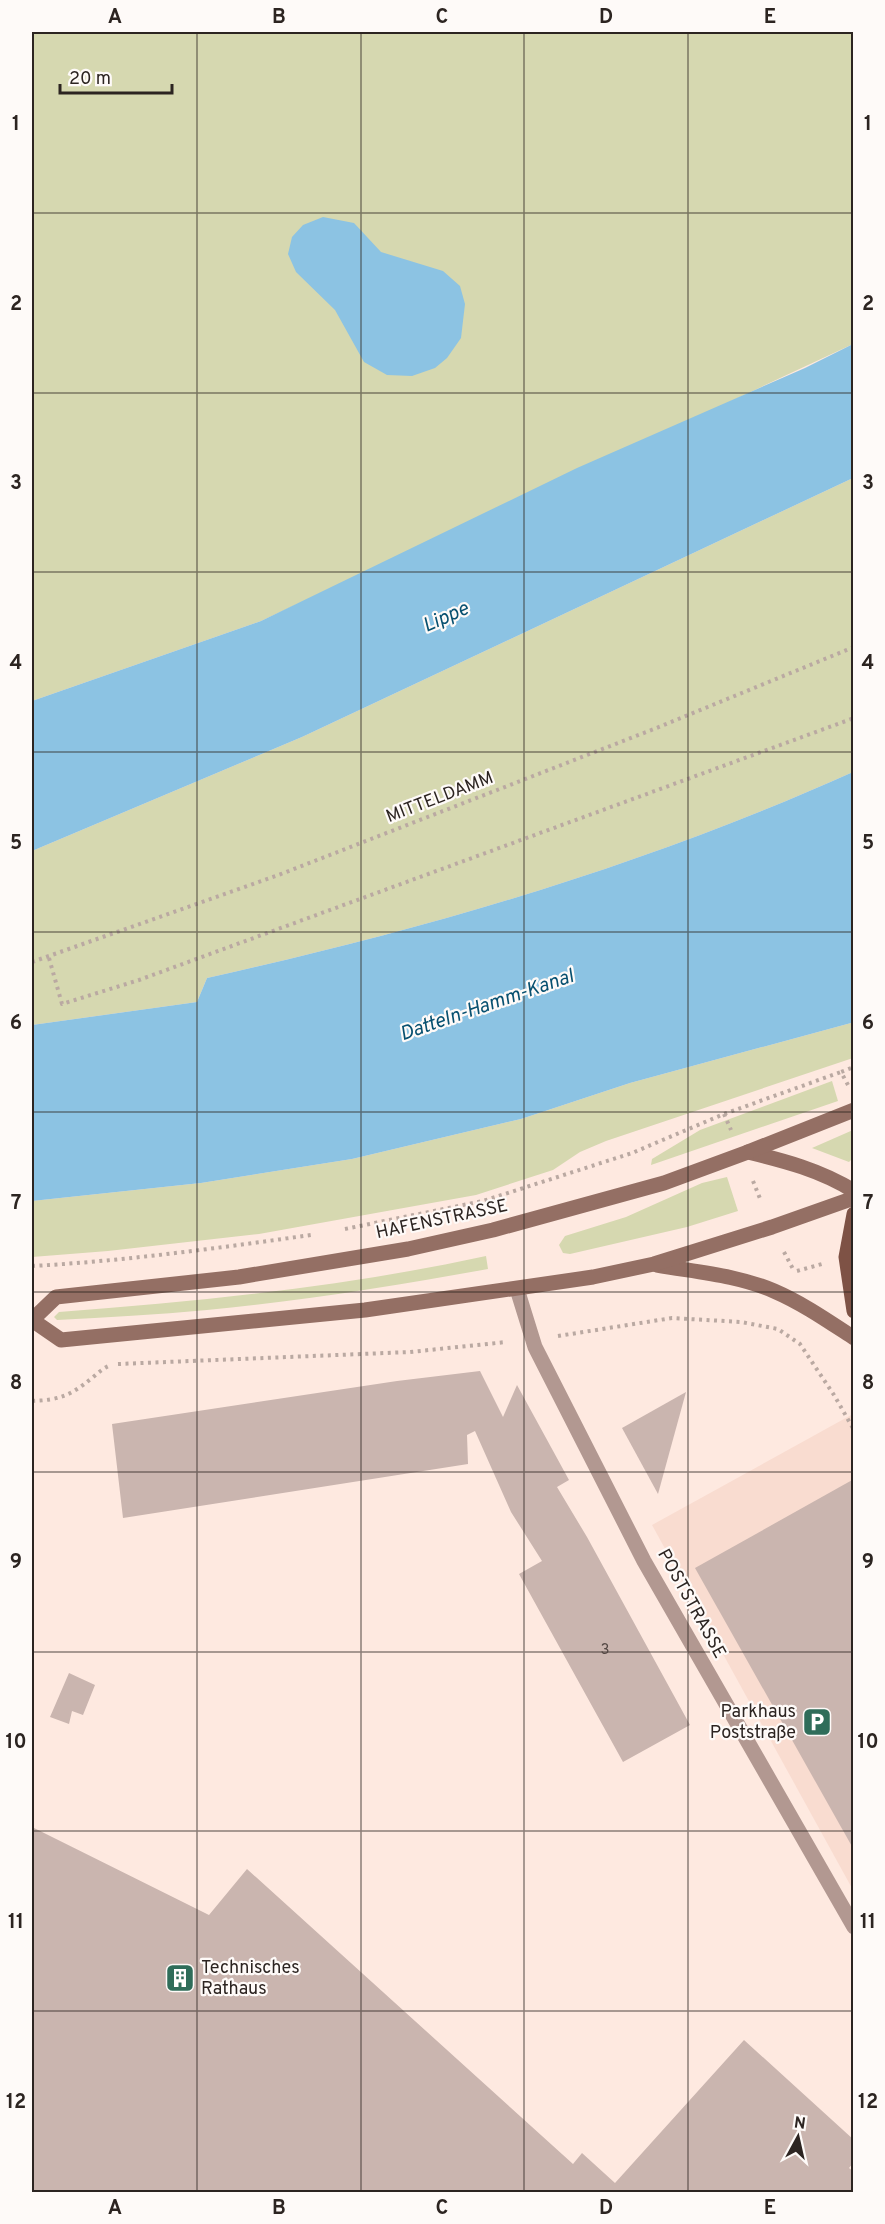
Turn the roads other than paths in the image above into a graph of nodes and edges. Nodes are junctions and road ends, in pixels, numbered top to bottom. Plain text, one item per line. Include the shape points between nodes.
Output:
1 (854, 1110) edge
2 (744, 1153) junction
3 (854, 1191) edge
4 (854, 1198) edge
5 (854, 1214) edge
6 (654, 1264) junction
7 (517, 1289) junction
8 (854, 1311) edge
9 (32, 1320) edge
10 (854, 1338) edge
11 (854, 1927) edge

1 - 2 main road, HAFENSTRASSE
2 - 3 main road via 804,1167
2 - 9 main road, HAFENSTRASSE via 664,1183 493,1230 408,1249 239,1277 56,1297
4 - 6 main road, HAFENSTRASSE
5 - 8 main road via 846,1257
6 - 7 main road, HAFENSTRASSE
6 - 10 main road via 741,1280 776,1292
7 - 9 main road, HAFENSTRASSE via 365,1310 61,1340
7 - 11 street, POSTSTRASSE via 531,1340 644,1561

